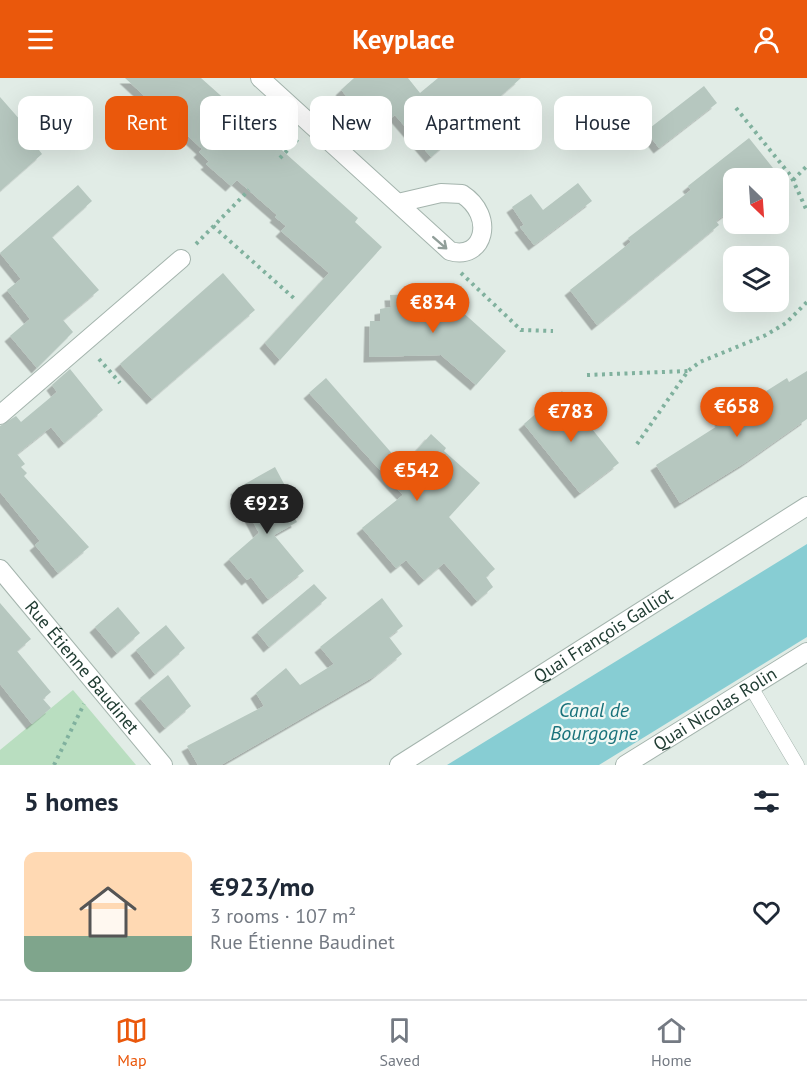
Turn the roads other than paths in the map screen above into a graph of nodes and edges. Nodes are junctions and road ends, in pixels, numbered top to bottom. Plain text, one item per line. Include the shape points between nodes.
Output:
1 (260, 78) edge
2 (398, 202) junction
3 (181, 259) road end
4 (0, 415) edge
5 (807, 506) edge
6 (0, 569) edge
7 (807, 652) edge
8 (751, 687) junction
9 (163, 765) edge
10 (399, 765) edge
11 (625, 765) edge
12 (797, 765) edge

1 - 2 street
2 -> 2 street via 450,251 469,249 483,233 483,218 462,194 441,193
3 - 4 street
5 - 10 street, Quai François Galliot
6 - 9 street, Rue Étienne Baudinet
7 - 8 street, Quai Nicolas Rolin
8 - 11 street, Quai Nicolas Rolin
8 - 12 lane

